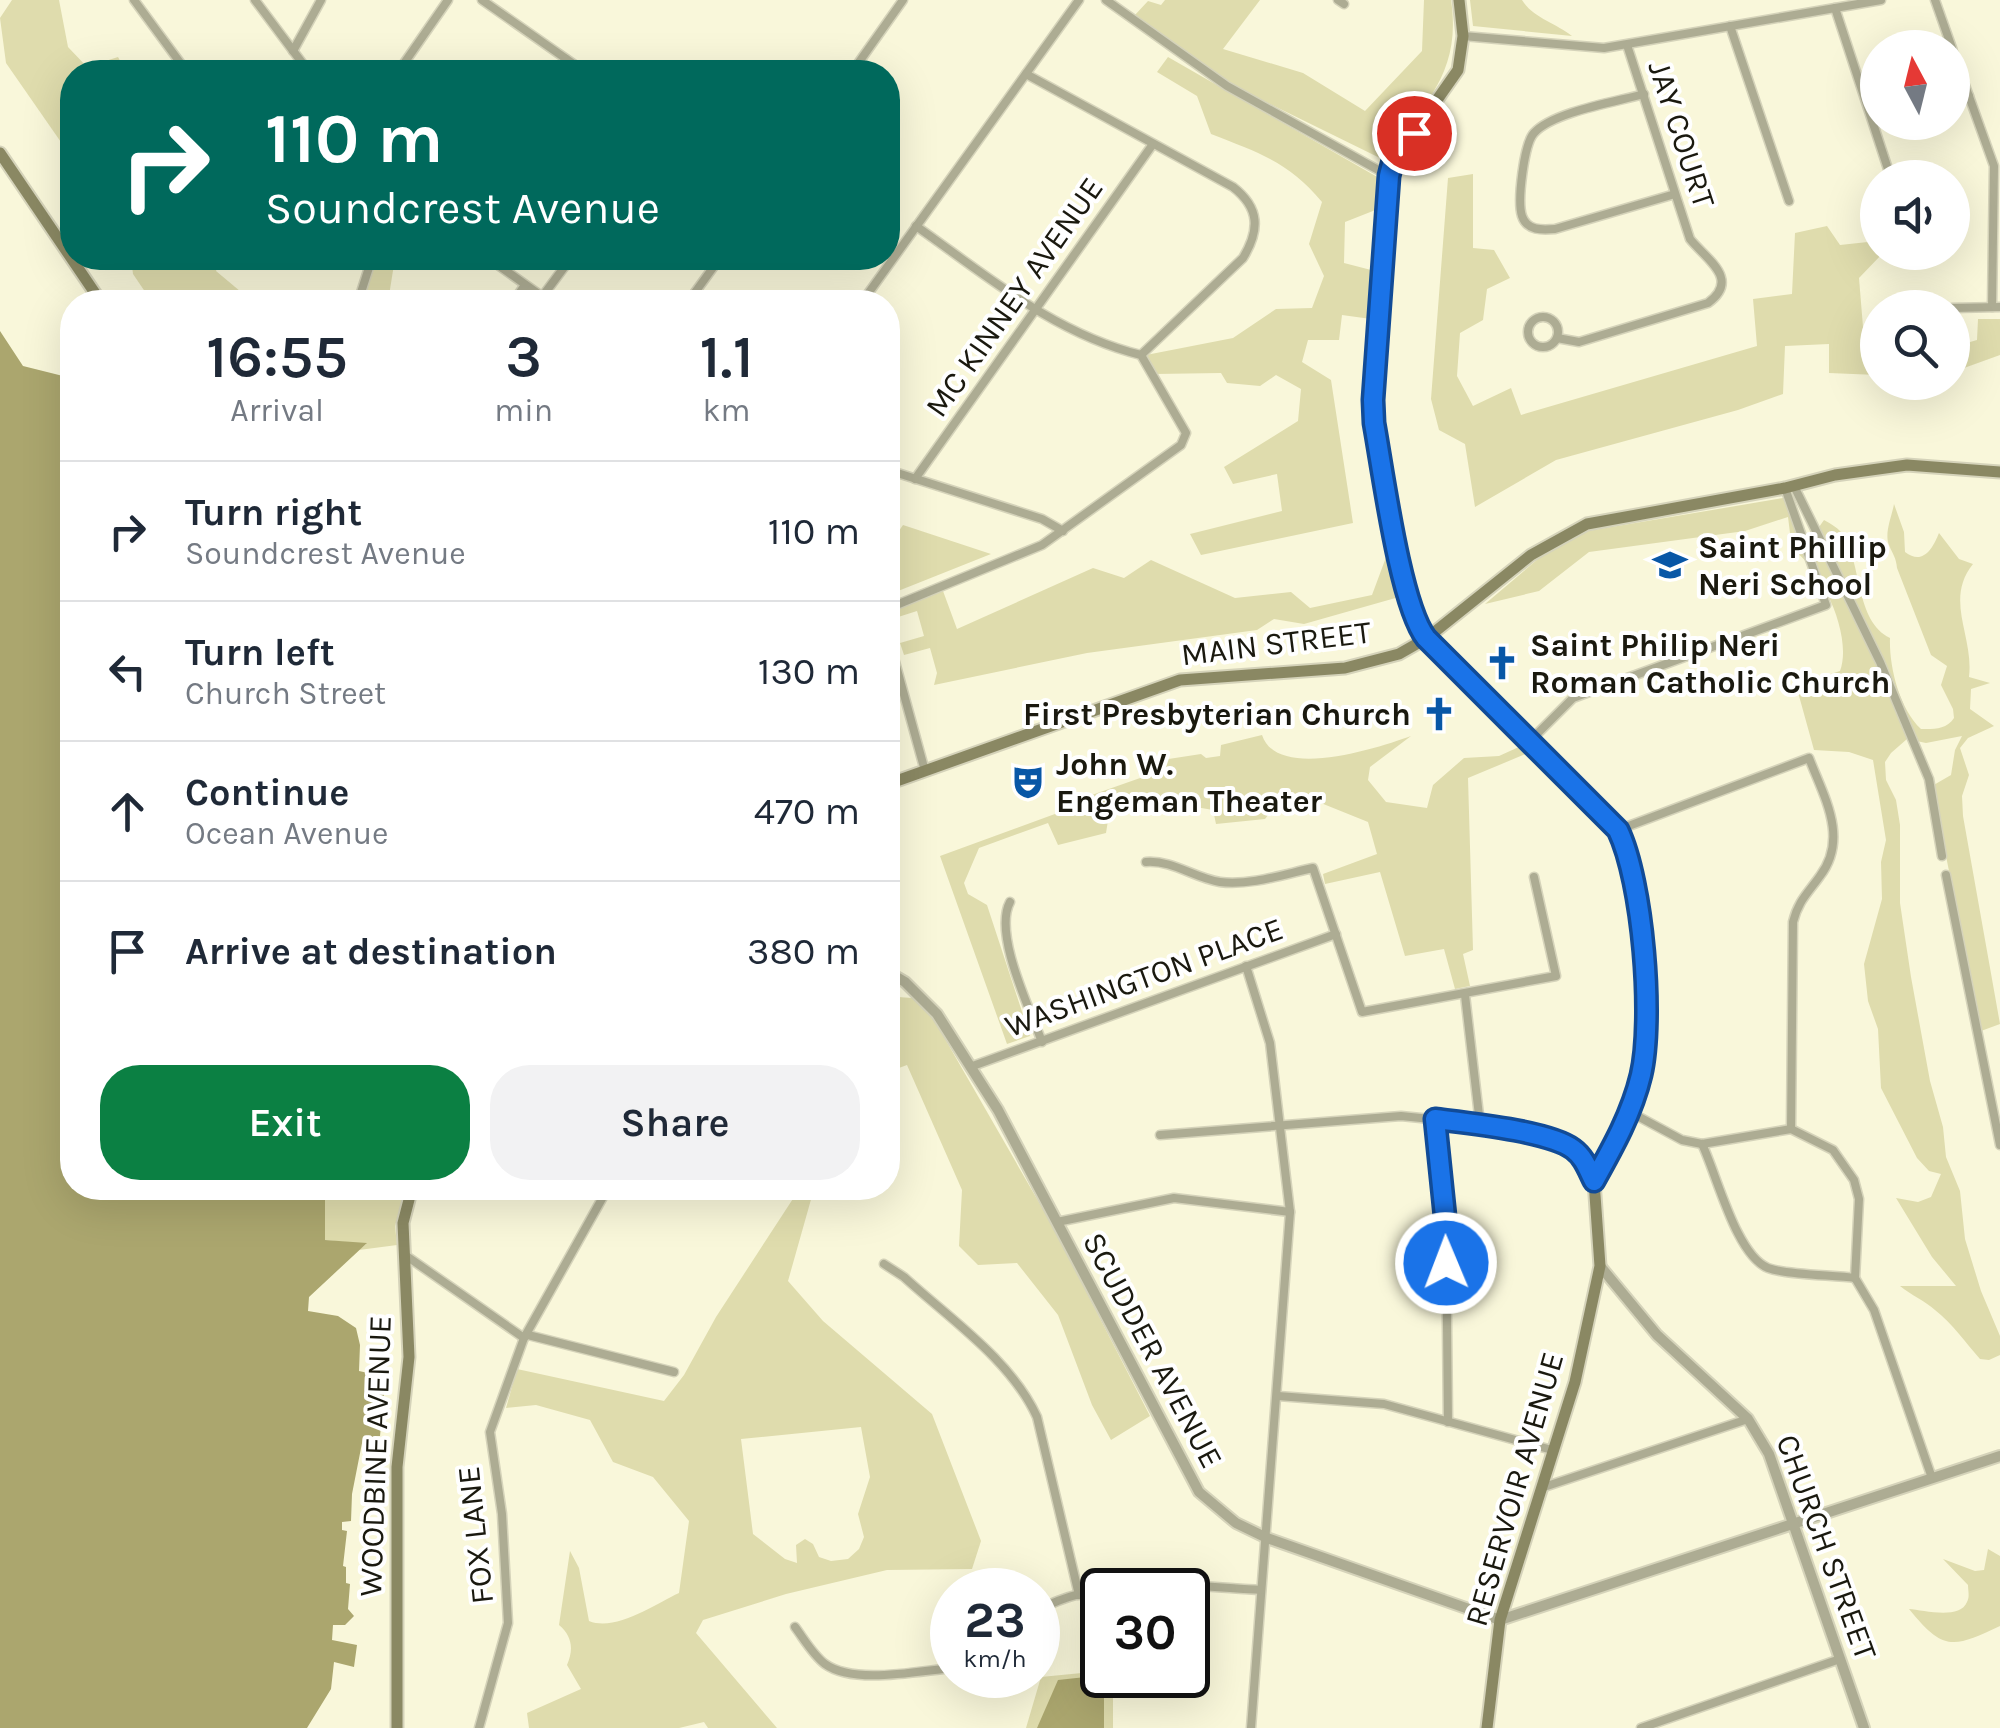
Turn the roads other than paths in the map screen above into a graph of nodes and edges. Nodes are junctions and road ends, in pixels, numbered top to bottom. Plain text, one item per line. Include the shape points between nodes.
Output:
1 (134, 0) edge
2 (255, 0) edge
3 (321, 0) edge
4 (448, 0) edge
5 (482, 0) edge
6 (903, 0) edge
7 (1079, 0) edge
8 (1106, 0) edge
9 (1459, 0) edge
10 (1881, 0) edge
11 (1935, 0) edge
12 (1835, 8) junction
13 (1730, 26) junction
14 (1946, 30) edge
15 (1463, 36) junction
16 (1627, 45) junction
17 (293, 52) junction
18 (566, 59) edge
19 (179, 60) edge
20 (299, 60) edge
21 (406, 60) edge
22 (860, 60) edge
23 (1026, 74) junction
24 (1860, 79) edge
25 (1644, 94) junction
26 (1970, 99) edge
27 (1153, 144) junction
28 (0, 152) edge
29 (1389, 176) junction
30 (1675, 194) junction
31 (1789, 201) dead end
32 (916, 226) junction
33 (60, 240) edge
34 (900, 249) edge
35 (504, 270) edge
36 (525, 285) junction
37 (521, 290) edge
38 (532, 290) edge
39 (1996, 307) edge
40 (1970, 308) edge
41 (1034, 310) junction
42 (1557, 338) dead end
43 (1141, 356) junction
44 (2000, 472) edge
45 (900, 474) edge
46 (916, 479) junction
47 (1789, 487) junction
48 (1063, 531) junction
49 (900, 603) edge
50 (1426, 638) junction
51 (900, 680) edge
52 (1530, 740) junction
53 (925, 771) junction
54 (900, 780) edge
55 (1618, 830) junction
56 (1942, 856) dead end
57 (1146, 862) dead end
58 (1946, 875) dead end
59 (1534, 877) dead end
60 (1010, 902) dead end
61 (1336, 934) junction
62 (1246, 966) junction
63 (900, 979) edge
64 (1465, 995) junction
65 (1042, 1042) junction
66 (970, 1067) junction
67 (1630, 1112) junction
68 (1435, 1119) junction
69 (1282, 1124) junction
70 (1480, 1124) junction
71 (1791, 1129) junction
72 (1160, 1135) dead end
73 (1702, 1144) junction
74 (2000, 1145) edge
75 (1594, 1181) junction
76 (409, 1200) edge
77 (601, 1200) edge
78 (1290, 1212) junction
79 (1057, 1222) junction
80 (405, 1255) junction
81 (884, 1264) dead end
82 (1600, 1266) junction
83 (1855, 1278) junction
84 (526, 1336) junction
85 (674, 1372) dead end
86 (1278, 1396) junction
87 (1748, 1419) junction
88 (1448, 1422) junction
89 (1552, 1450) junction
90 (2000, 1456) edge
91 (1932, 1478) junction
92 (1540, 1488) junction
93 (1795, 1522) junction
94 (1267, 1538) junction
95 (1261, 1590) junction
96 (1079, 1594) junction
97 (1060, 1601) edge
98 (1500, 1620) junction
99 (794, 1627) dead end
100 (1840, 1660) junction
101 (930, 1670) edge
102 (397, 1728) edge
103 (479, 1728) edge
104 (1251, 1728) edge
105 (1487, 1728) edge
106 (1643, 1728) edge
107 (1864, 1728) edge

1 - 19 street
2 - 17 street
3 - 17 street
4 - 21 street
5 - 18 street
6 - 22 street
7 - 23 street
8 - 29 street via 1227,86
9 - 15 main road
10 - 12 street
11 - 14 street
12 - 13 street
12 - 24 street
13 - 16 street
13 - 31 street
15 - 16 street
15 - 29 main road via 1458,70
16 - 25 street, JAY COURT
17 - 20 street
23 - 27 street
23 - 32 street
25 - 30 street, JAY COURT
25 - 30 street via 1546,123 1531,136 1524,152 1522,216 1539,230 1555,228
26 - 39 street via 1994,166
27 - 41 street, MC KINNEY AVENUE
27 - 43 street via 1244,196 1257,222 1243,258
28 - 33 main road
29 - 50 main road via 1374,423 1407,592
30 - 42 street, JAY COURT via 1690,239 1713,258 1722,284 1718,296 1580,342
32 - 34 street
32 - 41 street
35 - 36 street
36 - 37 street
36 - 38 street
39 - 40 street
41 - 43 street
41 - 46 street, MC KINNEY AVENUE
43 - 48 street via 1186,433 1182,445
44 - 47 main road, MAIN STREET via 1911,464
45 - 46 street
46 - 48 street
47 - 50 main road, MAIN STREET via 1578,528 1507,572
47 - 52 street via 1826,605 1573,698
47 - 56 street via 1880,662 1929,779
48 - 49 street via 1042,546
50 - 52 main road
50 - 53 main road, MAIN STREET via 1399,654 1345,668 1180,680
51 - 53 street
52 - 55 main road
53 - 54 main road, MAIN STREET
55 - 67 main road via 1640,905 1646,1018 1642,1072
55 - 71 street via 1809,758 1835,840 1831,860 1802,896 1793,922
57 - 61 street via 1226,883 1314,868
58 - 74 street
59 - 64 street via 1556,976
60 - 65 street via 1005,918 1013,962
61 - 62 street, WASHINGTON PLACE
61 - 64 street via 1362,1012
62 - 65 street, WASHINGTON PLACE
62 - 69 street via 1267,1028
63 - 66 street, SCUDDER AVENUE via 937,1014
64 - 70 street
65 - 66 street, WASHINGTON PLACE
66 - 79 street, SCUDDER AVENUE
67 - 73 street
67 - 75 main road
68 - 69 street
68 - 70 street
68 - 88 street via 1446,1226
69 - 72 street
69 - 78 street
70 - 75 street via 1560,1142 1584,1160
71 - 73 street
71 - 83 street via 1833,1150 1854,1180
73 - 83 street via 1752,1257 1784,1271
75 - 82 main road
76 - 80 main road, WOODBINE AVENUE
77 - 84 street, FOX LANE
78 - 79 street via 1174,1198
78 - 86 street
79 - 94 street, SCUDDER AVENUE via 1199,1492 1236,1524
80 - 84 street
80 - 102 main road, WOODBINE AVENUE via 409,1357 398,1467
81 - 96 street via 1027,1396
82 - 87 street, CHURCH STREET via 1656,1335
82 - 89 main road, RESERVOIR AVENUE via 1576,1382
83 - 91 street via 1874,1310
84 - 85 street
84 - 103 street, FOX LANE via 490,1432 508,1623
86 - 88 street via 1384,1404
86 - 94 street
87 - 92 street
87 - 93 street, CHURCH STREET
88 - 89 street
89 - 92 main road, RESERVOIR AVENUE
90 - 91 street
91 - 93 street
92 - 98 main road, RESERVOIR AVENUE
93 - 98 street
93 - 100 street, CHURCH STREET
94 - 95 street
94 - 98 street, SCUDDER AVENUE
95 - 96 street via 1150,1584
95 - 104 street
96 - 97 street
98 - 105 main road, RESERVOIR AVENUE
99 - 101 street via 826,1664 843,1672
100 - 106 street
100 - 107 street, CHURCH STREET

